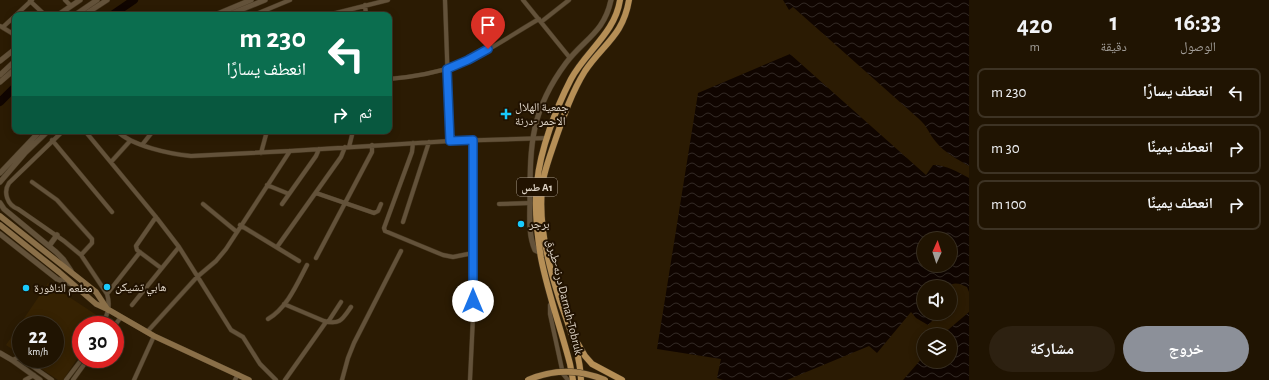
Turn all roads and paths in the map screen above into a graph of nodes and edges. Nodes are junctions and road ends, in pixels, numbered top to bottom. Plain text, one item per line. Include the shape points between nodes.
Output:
1 (65, 0) edge
2 (80, 0) edge
3 (97, 0) edge
4 (107, 0) edge
5 (251, 0) edge
6 (265, 0) edge
7 (290, 0) edge
8 (388, 0) edge
9 (445, 0) edge
10 (523, 0) edge
11 (569, 0) edge
12 (611, 0) edge
13 (620, 0) edge
14 (629, 0) edge
15 (31, 1) edge
16 (365, 5) junction
17 (71, 6) junction
18 (18, 12) edge
19 (42, 12) edge
20 (62, 12) edge
21 (79, 12) edge
22 (89, 12) edge
23 (222, 12) edge
24 (235, 12) edge
25 (261, 12) edge
26 (339, 12) edge
27 (366, 12) edge
28 (12, 18) edge
29 (540, 21) junction
30 (1, 27) edge
31 (12, 33) edge
32 (12, 51) edge
33 (570, 58) junction
34 (0, 61) edge
35 (12, 64) edge
36 (447, 69) junction
37 (12, 72) edge
38 (0, 75) edge
39 (392, 79) edge
40 (0, 82) edge
41 (37, 134) edge
42 (45, 134) edge
43 (59, 134) edge
44 (88, 134) edge
45 (121, 134) edge
46 (150, 134) edge
47 (266, 134) edge
48 (352, 134) edge
49 (533, 138) junction
50 (548, 138) junction
51 (52, 140) junction
52 (473, 140) junction
53 (130, 141) junction
54 (450, 141) junction
55 (429, 142) junction
56 (413, 143) junction
57 (142, 145) junction
58 (372, 145) junction
59 (347, 147) junction
60 (319, 149) junction
61 (290, 151) junction
62 (261, 153) junction
63 (111, 162) junction
64 (0, 173) edge
65 (0, 182) edge
66 (32, 182) dead end
67 (266, 185) junction
68 (316, 193) junction
69 (289, 194) junction
70 (0, 203) edge
71 (345, 203) junction
72 (530, 203) junction
73 (203, 204) dead end
74 (282, 204) dead end
75 (380, 204) dead end
76 (499, 204) dead end
77 (112, 212) dead end
78 (0, 216) edge
79 (156, 217) junction
80 (403, 222) dead end
81 (0, 225) edge
82 (240, 225) junction
83 (237, 232) junction
84 (0, 234) edge
85 (57, 235) junction
86 (49, 246) junction
87 (179, 247) junction
88 (277, 247) junction
89 (401, 251) dead end
90 (140, 252) junction
91 (473, 253) junction
92 (540, 253) junction
93 (81, 255) junction
94 (316, 258) dead end
95 (299, 261) dead end
96 (307, 265) dead end
97 (161, 268) junction
98 (71, 271) junction
99 (197, 277) junction
100 (74, 285) junction
101 (107, 294) junction
102 (341, 302) dead end
103 (553, 302) junction
104 (284, 304) junction
105 (132, 305) dead end
106 (350, 307) dead end
107 (109, 310) junction
108 (107, 316) edge
109 (119, 316) edge
110 (124, 319) edge
111 (268, 319) dead end
112 (327, 322) junction
113 (147, 332) junction
114 (572, 334) junction
115 (154, 336) junction
116 (0, 353) edge
117 (12, 360) edge
118 (24, 368) edge
119 (35, 368) edge
120 (75, 368) edge
121 (82, 368) edge
122 (34, 375) junction
123 (237, 377) edge
124 (25, 380) edge
125 (40, 380) edge
126 (52, 380) edge
127 (66, 380) edge
128 (73, 380) edge
129 (134, 380) edge
130 (249, 380) edge
131 (276, 380) edge
132 (285, 380) edge
133 (342, 380) edge
134 (470, 380) edge
135 (528, 380) edge
136 (536, 380) edge
137 (568, 380) edge
138 (573, 380) edge
139 (581, 380) edge
140 (596, 380) edge
141 (604, 380) edge
142 (622, 380) edge

1 - 17 street
2 - 17 street
3 - 21 street
4 - 22 street
5 - 23 street
6 - 24 street
7 - 25 street
8 - 16 street
9 - 36 street
10 - 29 street
11 - 29 street
12 - 33 street via 600,28
13 - 50 highway, درنه-طبرق Darnah-Tobruk / طس A1 via 610,27 571,78
14 - 114 highway, درنه-طبرق Darnah-Tobruk / طس A1 via 616,33 578,83 544,177 542,209 546,246 556,287
15 - 18 street
15 - 19 street
16 - 26 street
16 - 27 street
17 - 20 street
28 - 30 street
29 - 33 street
29 - 36 street
30 - 31 street
32 - 34 street
33 - 49 street via 546,95
35 - 38 street
36 - 39 street
36 - 54 street
37 - 40 street
41 - 64 street
42 - 65 street
43 - 51 street
44 - 63 street
45 - 53 street
46 - 57 street
47 - 62 street
48 - 59 street
49 - 50 street
49 - 52 street
49 - 72 street via 530,156
50 - 92 highway, درنه-طبرق Darnah-Tobruk / طس A1 via 537,184
51 - 77 street
51 - 85 street via 8,185 6,193 14,207
52 - 54 street
52 - 91 street
53 - 57 street
53 - 63 street
54 - 55 street
55 - 56 street
55 - 80 street
56 - 58 street
56 - 91 street via 385,231 443,255 454,257
57 - 62 street via 191,156
58 - 59 street
58 - 71 street via 372,152
59 - 60 street
59 - 68 street
60 - 61 street
60 - 69 street
61 - 62 street
61 - 67 street
63 - 79 street
66 - 93 street via 57,200 92,239 92,243
67 - 69 street
67 - 82 street
68 - 71 street
68 - 88 street
69 - 74 street
70 - 86 street via 4,210
71 - 75 street via 374,213 378,211
71 - 94 street
72 - 76 street
72 - 92 street via 532,242 535,250
73 - 83 street
78 - 98 main road
79 - 87 street
79 - 90 street via 136,245
81 - 100 main road
82 - 83 street
82 - 88 street
83 - 99 street via 216,261
84 - 100 street via 57,279
85 - 86 street
85 - 93 street
86 - 98 street
87 - 97 street
87 - 99 street
88 - 95 street
89 - 133 street via 354,343
90 - 97 street
90 - 101 street
91 - 134 street
92 - 103 highway, درنه-طبرق Darnah-Tobruk / طس A1
93 - 101 street
96 - 104 street
97 - 105 street
98 - 107 main road via 96,292
99 - 113 street
99 - 131 street via 231,330 243,337 260,364
100 - 107 main road via 91,300
101 - 107 street
102 - 112 street
103 - 137 street via 550,305 550,314 563,374
103 - 138 highway, درنه-طبرق Darnah-Tobruk / طس A1
104 - 111 street
104 - 112 street
106 - 112 street via 341,321
107 - 108 street
107 - 109 main road
110 - 113 main road
112 - 132 street
113 - 115 main road
114 - 139 highway, درنه-طبرق Darnah-Tobruk / طس A1 via 578,352
114 - 142 highway via 592,364
115 - 123 main road
115 - 129 street
116 - 117 street
118 - 122 street
119 - 126 street
120 - 127 street
121 - 128 street
122 - 124 street
122 - 125 street
123 - 130 main road
135 - 141 main road, bridge via 566,371
136 - 140 main road via 566,375

